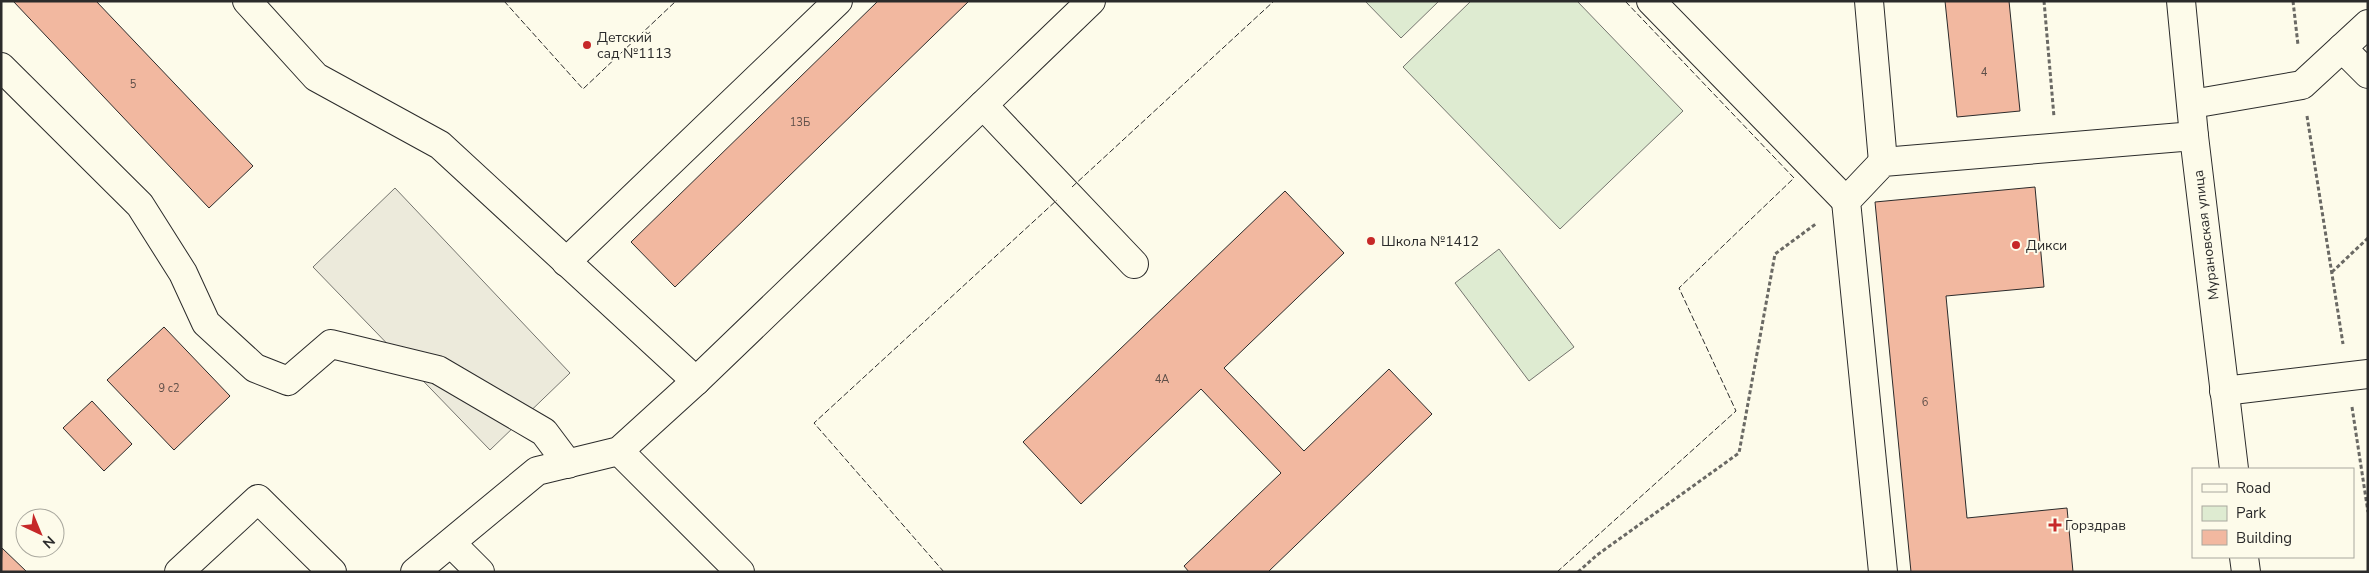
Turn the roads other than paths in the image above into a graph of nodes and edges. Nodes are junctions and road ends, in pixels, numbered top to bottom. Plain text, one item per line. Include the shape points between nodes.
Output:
1 (247, 1) edge
2 (838, 1) edge
3 (1091, 1) edge
4 (1651, 1) edge
5 (1869, 1) edge
6 (2181, 1) edge
7 (2368, 24) edge
8 (2342, 48) junction
9 (1, 67) edge
10 (2368, 74) edge
11 (2192, 104) junction
12 (983, 105) junction
13 (2194, 136) junction
14 (1883, 162) junction
15 (1846, 201) junction
16 (566, 262) junction
17 (1134, 264) dead end
18 (2358, 375) edge
19 (696, 380) junction
20 (2224, 391) junction
21 (619, 451) junction
22 (568, 464) junction
23 (2234, 468) edge
24 (451, 543) junction
25 (2244, 558) edge
26 (179, 572) edge
27 (332, 572) edge
28 (415, 572) edge
29 (480, 572) edge
30 (740, 572) edge
31 (1883, 572) edge
32 (2246, 572) edge

1 - 16 street via 316,77 440,145
2 - 16 street
3 - 12 street
4 - 15 street
5 - 14 street
6 - 11 street, Мурановская улица
7 - 8 street
8 - 10 street
8 - 11 street via 2302,84
9 - 22 street via 140,205 183,273 206,323 255,368 288,381 331,344 438,370 544,432
11 - 13 street, Мурановская улица
12 - 17 street
12 - 19 street
13 - 14 street
13 - 20 street, Мурановская улица
14 - 15 street
15 - 31 street
16 - 19 street
18 - 20 street
19 - 21 street
20 - 23 street, Мурановская улица
21 - 22 street
21 - 30 street
22 - 24 street via 537,471
24 - 28 street
24 - 29 street
25 - 32 street
26 - 27 street via 258,499

